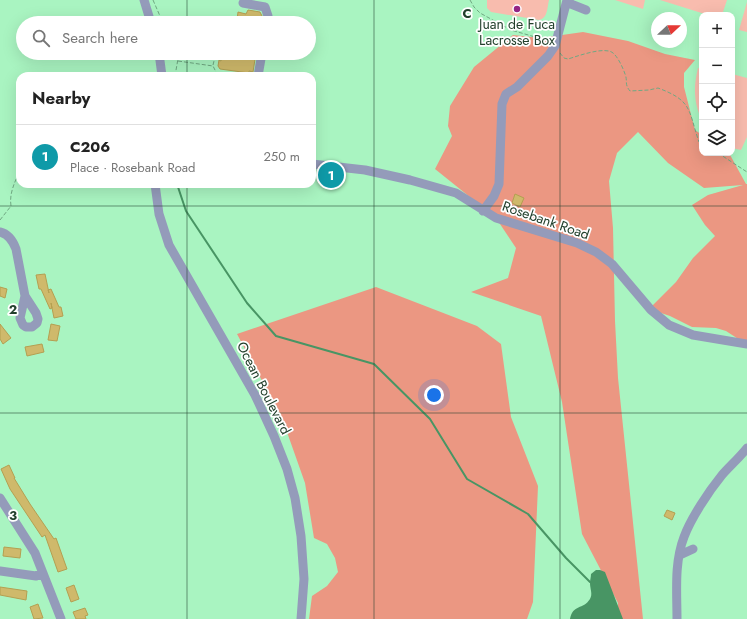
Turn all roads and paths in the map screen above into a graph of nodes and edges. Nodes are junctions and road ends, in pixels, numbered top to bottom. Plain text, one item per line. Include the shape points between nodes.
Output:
1 (144, 0) edge
2 (153, 0) edge
3 (470, 0) edge
4 (567, 0) edge
5 (243, 3) dead end
6 (586, 10) dead end
7 (149, 16) edge
8 (160, 16) edge
9 (268, 16) edge
10 (555, 46) junction
11 (160, 60) edge
12 (214, 60) edge
13 (261, 60) edge
14 (178, 61) joint
15 (213, 66) junction
16 (161, 72) edge
17 (176, 72) edge
18 (216, 72) edge
19 (259, 72) edge
20 (699, 142) edge
21 (723, 156) edge
22 (316, 165) edge
23 (747, 172) edge
24 (16, 180) edge
25 (156, 188) edge
26 (483, 211) junction
27 (0, 220) edge
28 (0, 232) edge
29 (24, 296) dead end
30 (747, 344) edge
31 (747, 448) edge
32 (0, 498) edge
33 (693, 549) dead end
34 (680, 555) junction
35 (0, 571) edge
36 (43, 572) junction
37 (61, 619) edge
38 (301, 619) edge
39 (677, 619) edge

1 - 7 street
2 - 8 path
3 - 10 path via 480,12 511,30 541,38
4 - 6 street
4 - 10 street
5 - 9 street via 265,7
10 - 20 path via 564,58 568,59 598,51 612,52 626,76 626,87 630,91 658,88 683,101 689,109
10 - 26 street via 517,87 506,94 502,104 499,184
11 - 16 street
12 - 15 path
13 - 19 street
14 - 15 path
14 - 17 path
15 - 18 path
21 - 23 path
22 - 26 street, Rosebank Road via 365,170 410,180 456,193
24 - 27 path via 10,199 11,206
25 - 38 street, Ocean Boulevard via 159,214 169,245 255,395 287,470 295,498 300,536 304,579
26 - 30 street, Rosebank Road via 496,218 577,243 596,252 612,264 651,310 669,325 693,335
28 - 29 street via 13,241
31 - 34 street via 713,486 684,537
32 - 36 street via 35,553
33 - 34 street
34 - 39 street via 677,574
35 - 36 street via 36,576
36 - 37 street

